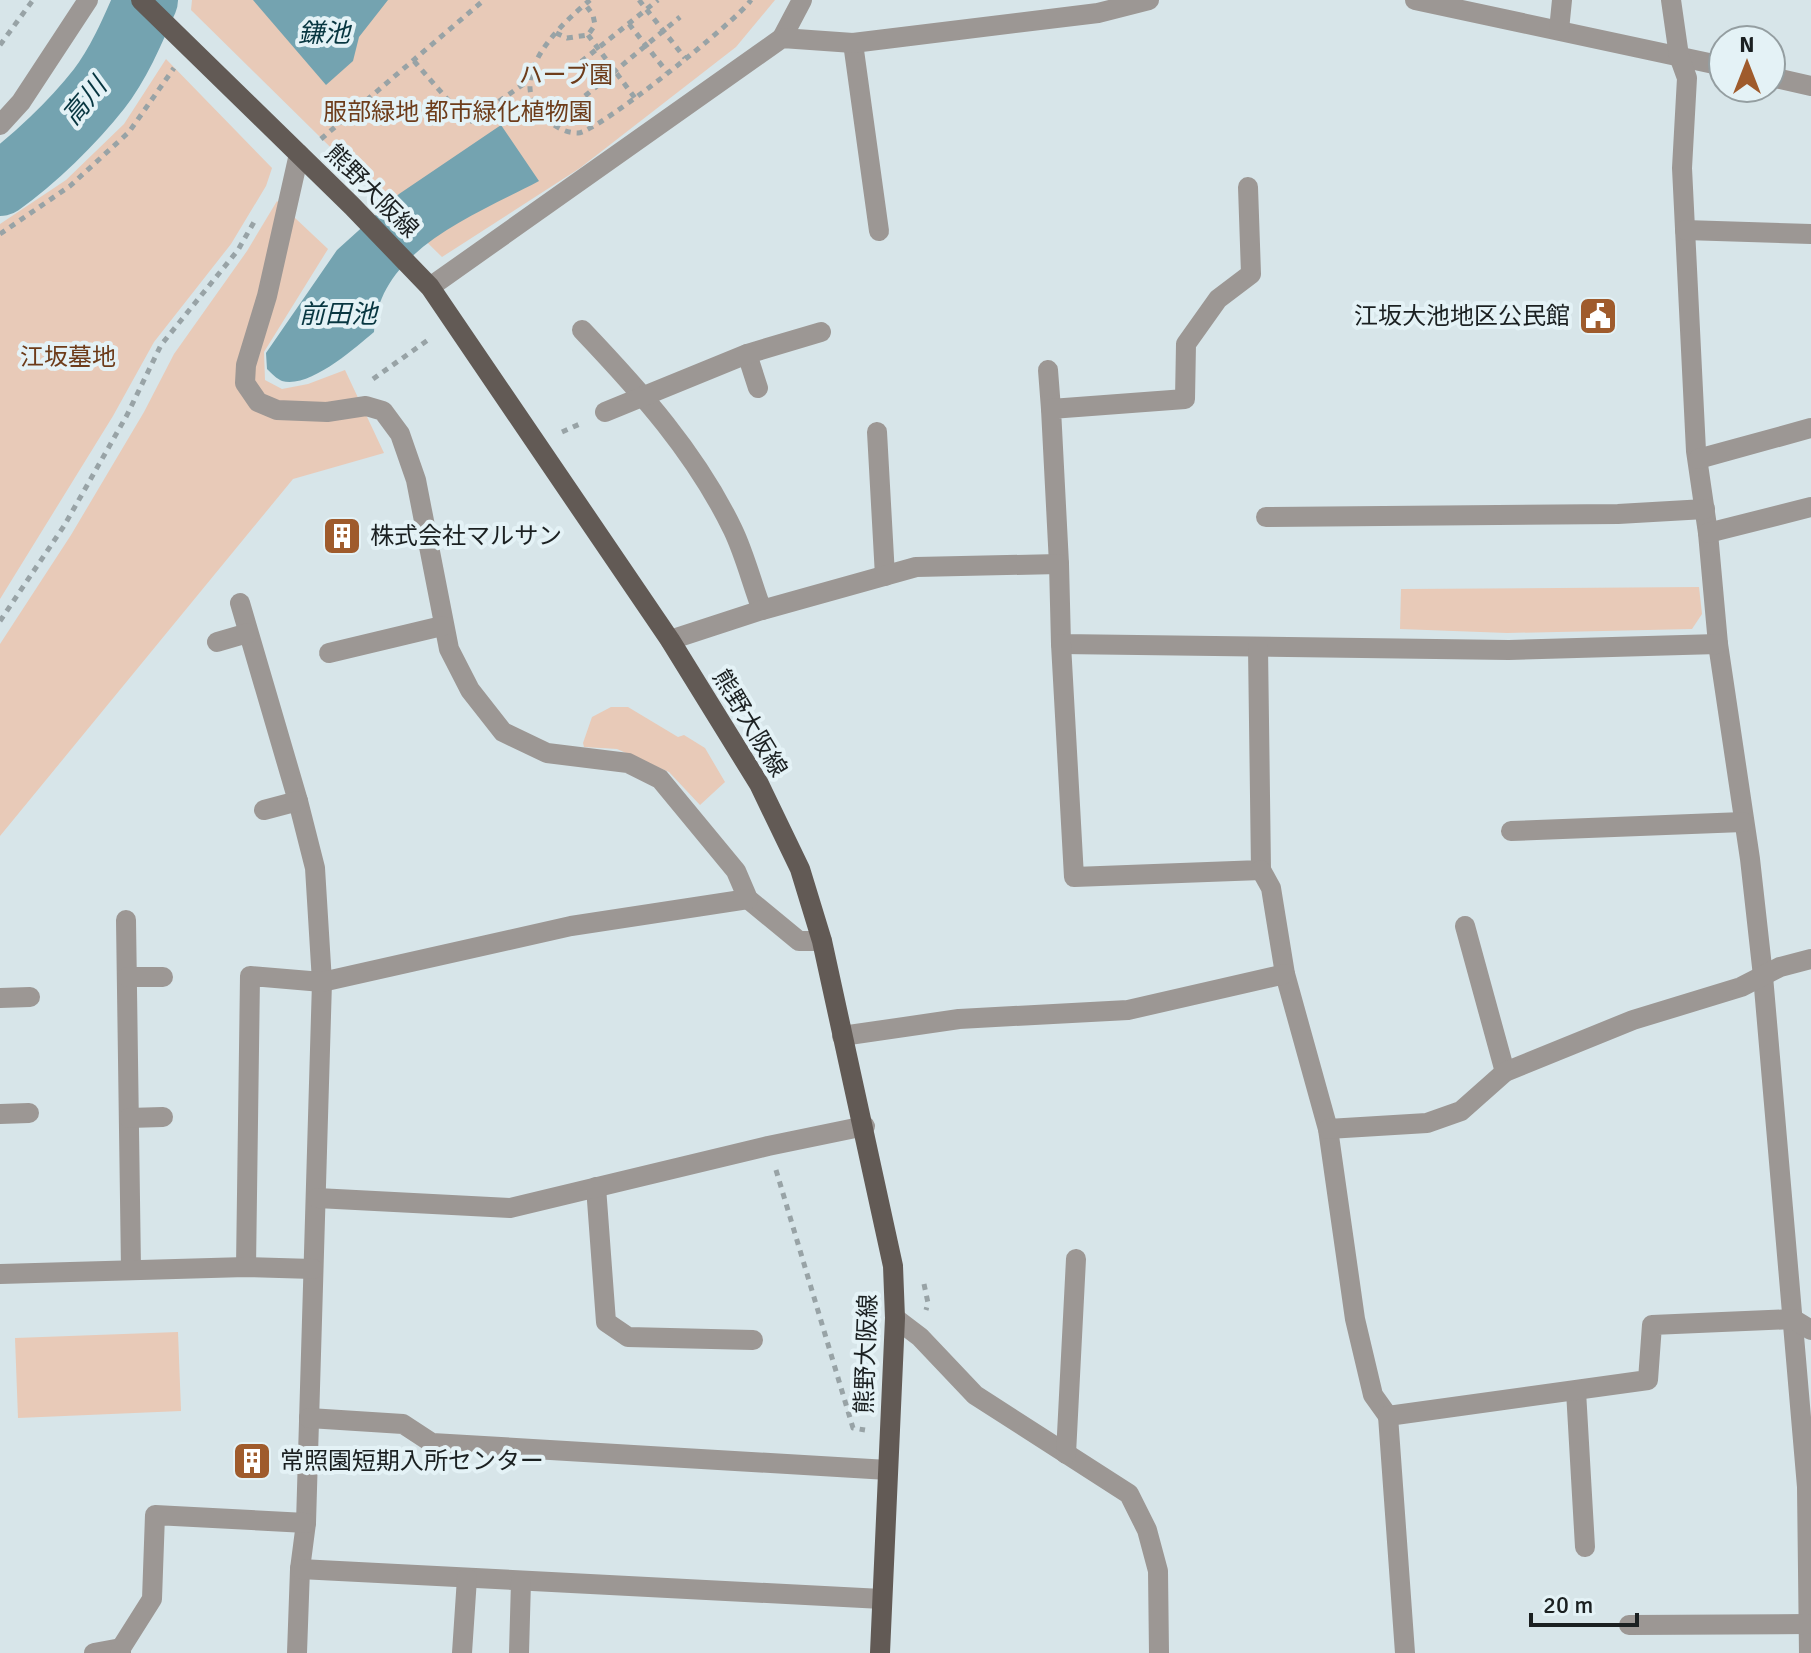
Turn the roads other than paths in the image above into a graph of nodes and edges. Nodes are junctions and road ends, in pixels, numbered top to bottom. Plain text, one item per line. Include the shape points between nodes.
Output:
1 (88, 0) edge
2 (141, 0) edge
3 (802, 0) edge
4 (1149, 0) edge
5 (1415, 0) edge
6 (1562, 0) edge
7 (1671, 0) edge
8 (1559, 30) junction
9 (782, 38) junction
10 (853, 43) junction
11 (1679, 56) junction
12 (1707, 62) edge
13 (1787, 81) edge
14 (1811, 86) edge
15 (0, 125) edge
16 (299, 154) junction
17 (1248, 187) dead end
18 (1685, 230) junction
19 (879, 231) dead end
20 (1811, 234) edge
21 (424, 282) junction
22 (582, 330) dead end
23 (821, 332) dead end
24 (747, 354) junction
25 (1048, 370) dead end
26 (758, 388) dead end
27 (643, 395) junction
28 (1051, 409) junction
29 (605, 412) dead end
30 (1811, 428) edge
31 (877, 432) dead end
32 (1698, 459) junction
33 (1811, 507) edge
34 (1705, 509) junction
35 (1266, 517) dead end
36 (1708, 533) junction
37 (1059, 564) junction
38 (885, 576) junction
39 (240, 603) dead end
40 (762, 610) junction
41 (442, 626) junction
42 (248, 633) junction
43 (670, 640) junction
44 (217, 642) dead end
45 (1061, 644) junction
46 (1718, 644) junction
47 (1258, 647) junction
48 (329, 653) dead end
49 (298, 801) junction
50 (264, 810) dead end
51 (1743, 822) junction
52 (1511, 831) dead end
53 (1261, 870) junction
54 (748, 899) junction
55 (126, 920) dead end
56 (1465, 926) dead end
57 (822, 941) junction
58 (1811, 959) edge
59 (1285, 974) junction
60 (1763, 976) junction
61 (127, 977) junction
62 (163, 977) dead end
63 (322, 982) junction
64 (30, 997) dead end
65 (0, 998) edge
66 (842, 1036) junction
67 (1505, 1072) junction
68 (29, 1113) dead end
69 (0, 1114) edge
70 (163, 1117) dead end
71 (129, 1118) junction
72 (865, 1126) junction
73 (1328, 1129) junction
74 (596, 1187) junction
75 (317, 1198) junction
76 (1076, 1259) dead end
77 (246, 1267) junction
78 (131, 1269) junction
79 (313, 1269) junction
80 (0, 1274) edge
81 (895, 1318) junction
82 (1802, 1324) edge
83 (753, 1340) dead end
84 (1576, 1391) junction
85 (1388, 1416) junction
86 (309, 1418) junction
87 (1066, 1454) junction
88 (888, 1470) junction
89 (1809, 1487) edge
90 (306, 1523) junction
91 (1585, 1547) dead end
92 (300, 1569) junction
93 (467, 1578) junction
94 (521, 1581) junction
95 (882, 1599) junction
96 (1808, 1624) junction
97 (1629, 1625) dead end
98 (121, 1650) edge
99 (94, 1653) edge
100 (297, 1653) edge
101 (462, 1653) edge
102 (519, 1653) edge
103 (880, 1653) edge
104 (1159, 1653) edge
105 (1405, 1653) edge
106 (1809, 1653) edge

1 - 15 street
2 - 16 main road, 熊野大阪線
3 - 9 street
4 - 10 street via 1098,13
5 - 8 street
6 - 8 street
7 - 11 street
8 - 11 street
9 - 10 street
9 - 21 street
10 - 19 street
11 - 12 street
11 - 18 street via 1687,78
13 - 14 street
16 - 21 main road, 熊野大阪線
16 - 41 street via 245,383 258,402 277,410 327,412 366,406 383,411 400,434 416,480
17 - 28 street via 1251,274 1218,299 1186,344 1185,399
18 - 20 street
18 - 32 street
21 - 43 main road, 熊野大阪線
22 - 27 street
23 - 24 street
24 - 26 street
24 - 27 street
25 - 28 street
27 - 29 street
27 - 40 street via 689,454 733,530
28 - 37 street
30 - 32 street
31 - 38 street
32 - 34 street
33 - 36 street
34 - 35 street
34 - 36 street
36 - 46 street
37 - 38 street via 916,567
37 - 45 street
38 - 40 street
39 - 42 street
40 - 43 street
41 - 48 street
41 - 54 street via 470,690 503,732 547,753 628,763 660,779 736,871
42 - 44 street
42 - 49 street
43 - 57 main road, 熊野大阪線 via 759,784 800,869
45 - 47 street
45 - 53 street via 1074,877
46 - 47 street via 1509,650
46 - 51 street
47 - 53 street
49 - 50 street
49 - 63 street via 315,868
51 - 52 street
51 - 60 street
53 - 59 street via 1271,888
54 - 57 street via 799,941
54 - 63 street via 571,926
55 - 61 street
56 - 67 street
57 - 66 main road, 熊野大阪線
58 - 60 street
59 - 66 street via 1128,1010 959,1019
59 - 73 street
60 - 67 street via 1633,1020
60 - 82 street
61 - 62 street
61 - 71 street
63 - 75 street
63 - 77 street via 250,976
64 - 65 street
66 - 72 main road, 熊野大阪線
67 - 73 street via 1461,1111 1427,1123
68 - 69 street
70 - 71 street
71 - 78 street
72 - 74 street
72 - 81 main road, 熊野大阪線 via 893,1266
73 - 85 street via 1355,1319 1373,1395
74 - 75 street via 510,1208
74 - 83 street via 606,1322 628,1337
75 - 79 street
76 - 87 street
77 - 78 street
77 - 79 street
78 - 80 street
79 - 86 street
81 - 87 street via 975,1395
81 - 88 main road, 熊野大阪線
82 - 84 street via 1652,1325 1648,1380
82 - 89 street
84 - 85 street
84 - 91 street
85 - 105 street
86 - 88 street via 403,1424 432,1443
86 - 90 street
87 - 104 street via 1129,1494 1147,1530 1158,1571
88 - 95 main road, 熊野大阪線
89 - 96 street
90 - 92 street
90 - 98 street via 155,1515 152,1599
92 - 93 street
92 - 100 street
93 - 94 street
93 - 101 street
94 - 95 street
94 - 102 street
95 - 103 main road, 熊野大阪線
96 - 97 street
96 - 106 street
98 - 99 street

